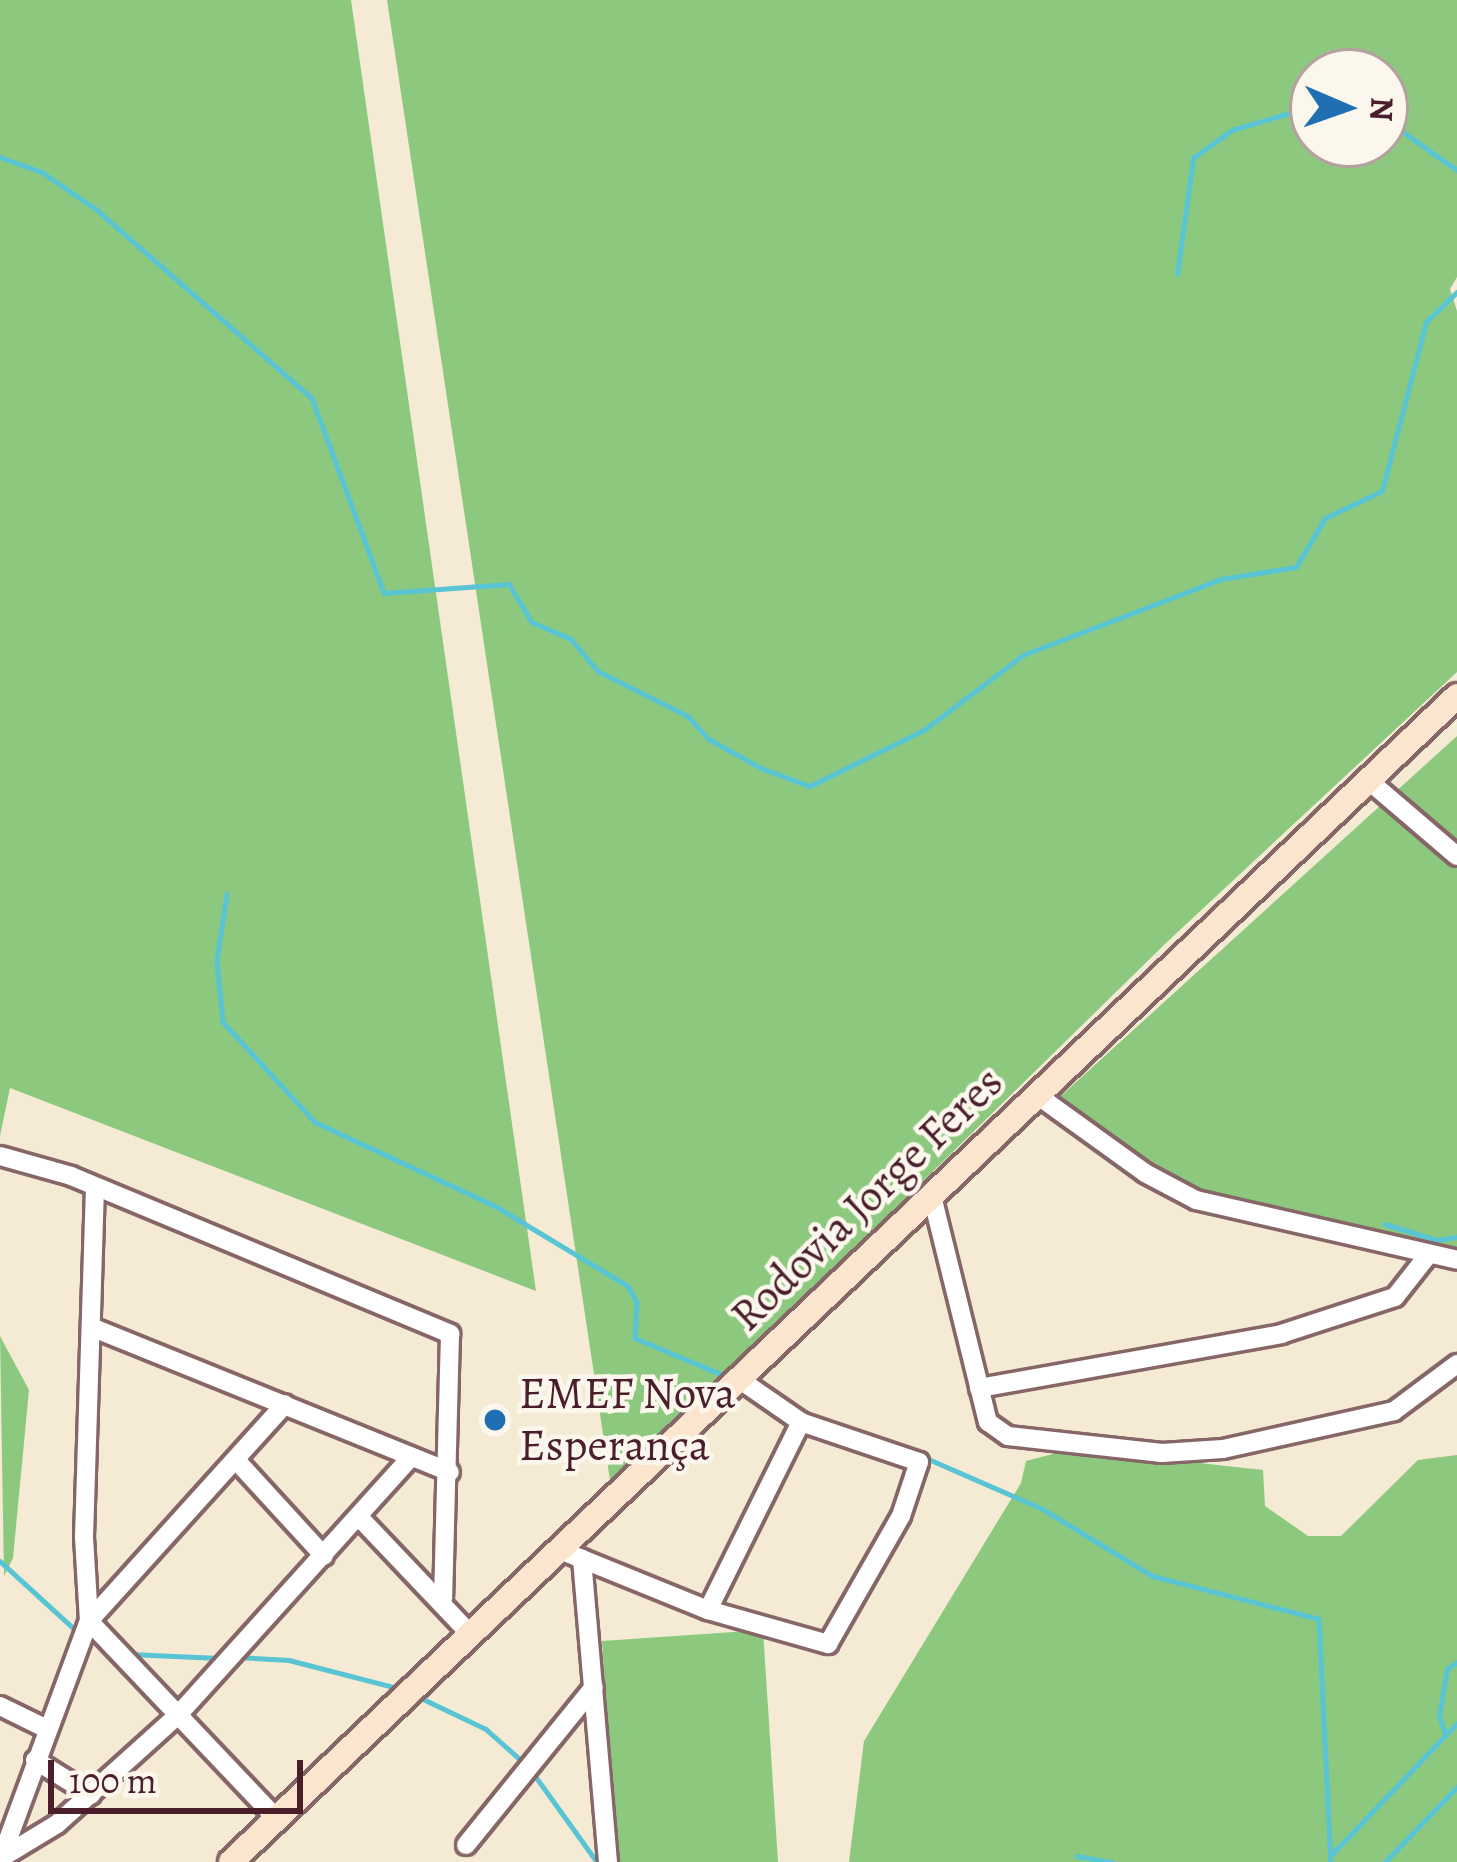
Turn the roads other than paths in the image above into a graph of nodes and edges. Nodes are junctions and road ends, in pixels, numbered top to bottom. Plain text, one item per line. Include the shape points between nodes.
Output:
1 (1457, 696) edge
2 (1368, 780) junction
3 (1457, 856) edge
4 (1037, 1095) junction
5 (0, 1156) edge
6 (95, 1186) junction
7 (931, 1192) junction
8 (1428, 1255) junction
9 (1457, 1260) edge
10 (91, 1327) junction
11 (1457, 1364) edge
12 (739, 1378) junction
13 (979, 1388) junction
14 (285, 1405) junction
15 (801, 1422) junction
16 (411, 1457) junction
17 (236, 1460) junction
18 (450, 1472) junction
19 (360, 1518) junction
20 (571, 1554) junction
21 (324, 1556) junction
22 (443, 1599) junction
23 (708, 1610) junction
24 (89, 1621) junction
25 (471, 1635) junction
26 (593, 1688) junction
27 (0, 1706) edge
28 (178, 1715) junction
29 (47, 1729) junction
30 (35, 1760) junction
31 (91, 1795) junction
32 (277, 1819) junction
33 (466, 1845) dead end
34 (1, 1860) edge
35 (231, 1862) edge
36 (608, 1862) edge

1 - 2 main road, Rodovia Jorge Feres
2 - 3 street
2 - 4 main road, Rodovia Jorge Feres
4 - 7 main road, Rodovia Jorge Feres
4 - 8 street via 1145,1174 1196,1200
5 - 6 street
6 - 10 street
6 - 18 street via 445,1330 453,1347
7 - 12 main road, Rodovia Jorge Feres
7 - 13 street
8 - 9 street
8 - 13 street via 1395,1297 1281,1334
10 - 14 street
10 - 24 street
11 - 13 street via 1394,1411 1190,1452 1008,1436 988,1422
12 - 15 street
12 - 20 main road, Rodovia Jorge Feres
14 - 16 street
14 - 17 street
15 - 23 street
15 - 23 street via 919,1462 901,1516 828,1643
16 - 18 street
16 - 19 street
17 - 21 street
17 - 24 street
18 - 22 street
19 - 21 street
19 - 22 street
20 - 23 street
20 - 25 main road, Rodovia Jorge Feres
20 - 26 street
21 - 28 street
22 - 25 street
24 - 28 street
24 - 29 street
25 - 32 main road, Rodovia Jorge Feres
26 - 33 street
26 - 36 street
27 - 29 street
28 - 31 street
28 - 32 street
29 - 30 street
30 - 31 street
30 - 34 street
31 - 34 street
32 - 35 main road, Rodovia Jorge Feres

